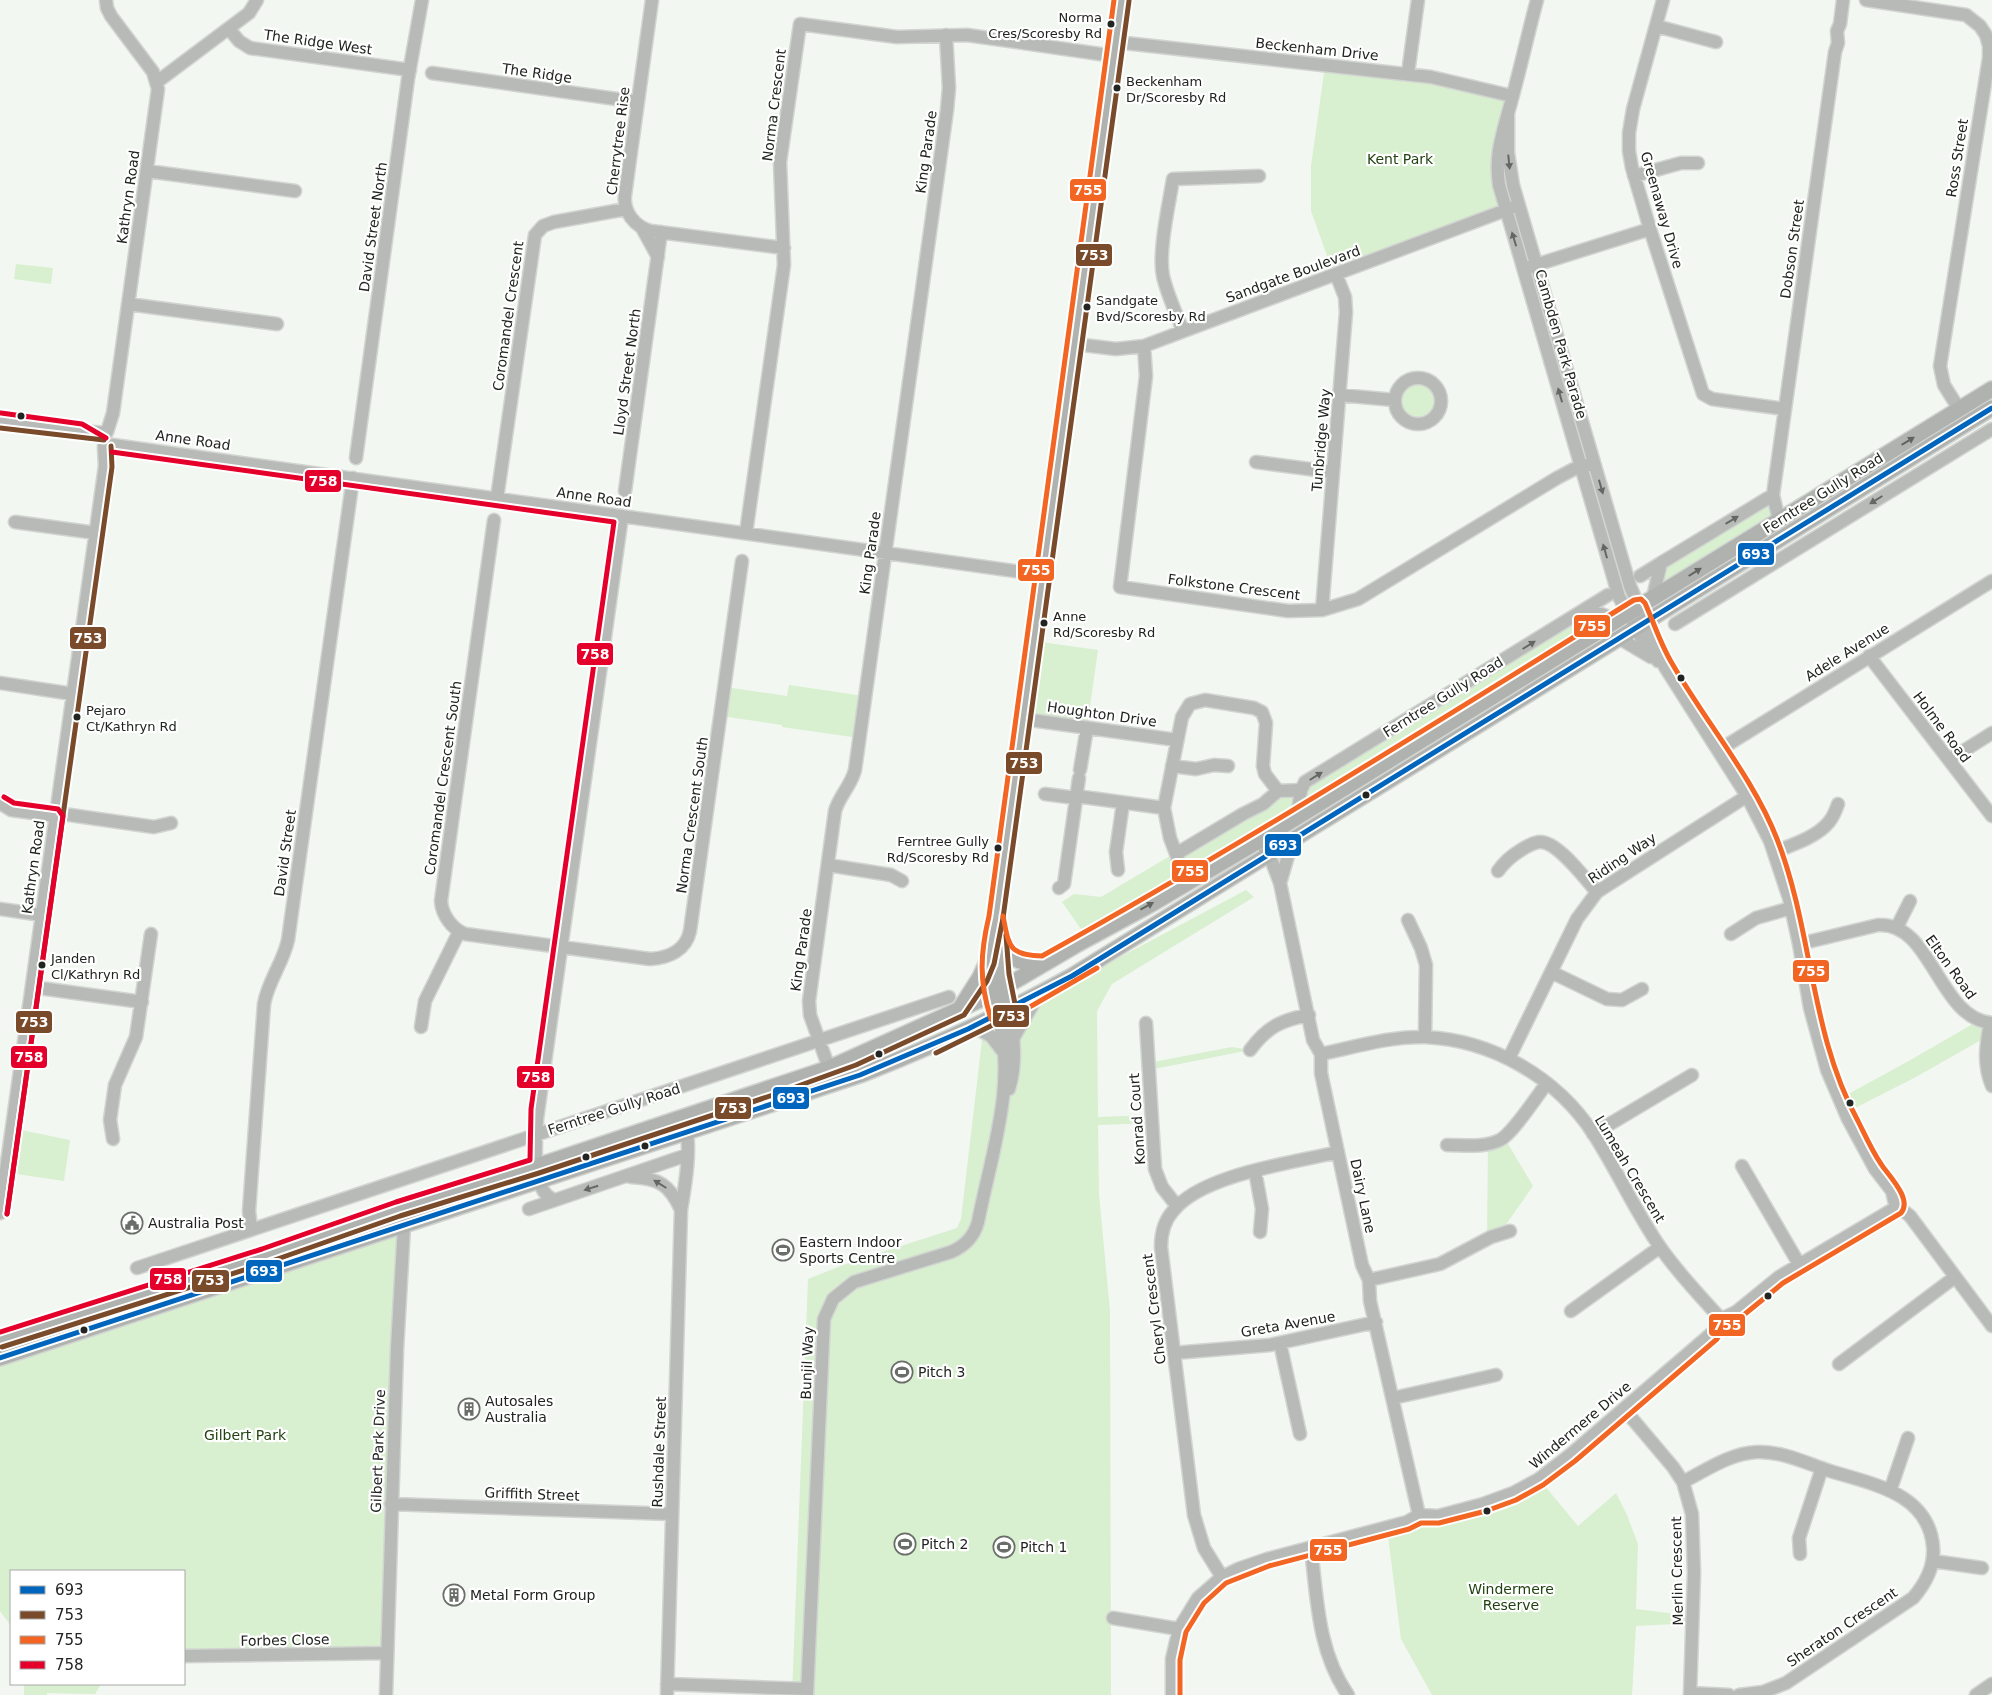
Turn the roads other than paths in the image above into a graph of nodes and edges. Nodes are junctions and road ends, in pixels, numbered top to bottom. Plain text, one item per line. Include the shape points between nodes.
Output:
1 (106, 0) edge
2 (257, 0) edge
3 (422, 0) edge
4 (652, 0) edge
5 (1122, 0) edge
6 (1418, 0) edge
7 (1537, 0) edge
8 (1663, 0) edge
9 (1843, 0) edge
10 (1866, 0) edge
11 (1656, 26) junction
12 (229, 29) junction
13 (946, 35) junction
14 (1716, 42) dead end
15 (1115, 49) junction
16 (410, 70) junction
17 (432, 73) dead end
18 (1408, 74) junction
19 (157, 82) junction
20 (1512, 96) junction
21 (638, 102) junction
22 (1508, 114) junction
23 (1698, 163) dead end
24 (147, 170) junction
25 (1258, 176) dead end
26 (1634, 176) junction
27 (294, 191) dead end
28 (1518, 206) junction
29 (626, 209) junction
30 (1505, 210) junction
31 (642, 228) junction
32 (1650, 229) junction
33 (661, 232) junction
34 (784, 248) junction
35 (658, 257) junction
36 (1536, 265) junction
37 (1523, 269) junction
38 (1336, 274) junction
39 (128, 304) junction
40 (277, 324) dead end
41 (1183, 331) junction
42 (1074, 344) junction
43 (1144, 346) junction
44 (1992, 389) edge
45 (1340, 395) junction
46 (1394, 400) dead end
47 (1785, 408) junction
48 (1992, 408) edge
49 (1959, 409) junction
50 (0, 420) edge
51 (1992, 429) edge
52 (109, 440) junction
53 (356, 458) dead end
54 (1256, 462) dead end
55 (1594, 464) junction
56 (1581, 467) junction
57 (1332, 472) junction
58 (353, 478) junction
59 (625, 491) dead end
60 (497, 498) junction
61 (1775, 499) junction
62 (1794, 510) junction
63 (622, 516) junction
64 (494, 520) dead end
65 (1779, 520) junction
66 (15, 522) dead end
67 (96, 533) junction
68 (746, 533) junction
69 (885, 552) junction
70 (742, 561) dead end
71 (1661, 563) junction
72 (1043, 575) junction
73 (1633, 576) junction
74 (1614, 581) junction
75 (1992, 581) edge
76 (1608, 595) dead end
77 (1653, 598) junction
78 (1586, 609) junction
79 (1322, 610) junction
80 (1664, 610) junction
81 (1627, 613) junction
82 (1689, 616) junction
83 (1675, 624) dead end
84 (1641, 625) junction
85 (1617, 640) junction
86 (1869, 656) junction
87 (1660, 663) junction
88 (0, 683) edge
89 (73, 694) junction
90 (1023, 719) junction
91 (1087, 728) junction
92 (1992, 733) edge
93 (1177, 740) junction
94 (1719, 750) junction
95 (1949, 760) junction
96 (1172, 766) junction
97 (1228, 766) dead end
98 (1300, 790) junction
99 (1278, 791) junction
100 (1045, 794) dead end
101 (1747, 796) junction
102 (1076, 797) junction
103 (0, 803) edge
104 (1123, 803) junction
105 (1838, 804) dead end
106 (1164, 808) junction
107 (56, 815) junction
108 (1992, 816) edge
109 (1296, 817) junction
110 (171, 823) dead end
111 (1293, 839) junction
112 (1260, 840) junction
113 (1774, 852) junction
114 (1176, 854) junction
115 (1268, 854) junction
116 (828, 866) junction
117 (1118, 870) dead end
118 (1498, 871) dead end
119 (902, 881) dead end
120 (1190, 881) junction
121 (1280, 883) junction
122 (1059, 888) dead end
123 (1597, 892) junction
124 (1910, 901) dead end
125 (1791, 908) junction
126 (0, 909) edge
127 (42, 915) junction
128 (996, 917) junction
129 (1408, 920) dead end
130 (1898, 927) junction
131 (459, 932) junction
132 (151, 934) dead end
133 (1730, 934) dead end
134 (1799, 944) junction
135 (1001, 946) junction
136 (561, 947) junction
137 (987, 961) junction
138 (1044, 964) junction
139 (1551, 972) junction
140 (32, 987) junction
141 (1005, 987) junction
142 (1642, 989) dead end
143 (1039, 994) junction
144 (991, 995) junction
145 (949, 997) dead end
146 (142, 1002) junction
147 (959, 1010) junction
148 (1003, 1013) junction
149 (1309, 1015) junction
150 (1146, 1023) dead end
151 (1991, 1023) edge
152 (421, 1027) dead end
153 (974, 1027) junction
154 (1014, 1037) junction
155 (1425, 1037) junction
156 (820, 1041) junction
157 (1250, 1050) dead end
158 (1004, 1053) junction
159 (1321, 1054) junction
160 (1509, 1058) junction
161 (829, 1068) junction
162 (1692, 1075) dead end
163 (1547, 1083) junction
164 (1992, 1086) edge
165 (1003, 1100) junction
166 (683, 1116) junction
167 (688, 1132) junction
168 (1593, 1134) junction
169 (537, 1135) junction
170 (113, 1139) dead end
171 (1447, 1145) dead end
172 (1338, 1152) junction
173 (687, 1155) junction
174 (1742, 1166) dead end
175 (1255, 1171) junction
176 (538, 1174) junction
177 (627, 1176) junction
178 (1, 1194) edge
179 (555, 1200) junction
180 (1177, 1206) junction
181 (1897, 1207) junction
182 (398, 1209) junction
183 (529, 1209) dead end
184 (681, 1210) junction
185 (0, 1213) edge
186 (404, 1226) junction
187 (251, 1229) junction
188 (1510, 1231) dead end
189 (1260, 1232) dead end
190 (1660, 1247) junction
191 (1798, 1264) junction
192 (136, 1268) dead end
193 (1955, 1277) junction
194 (1369, 1280) junction
195 (141, 1296) junction
196 (146, 1311) junction
197 (1571, 1311) dead end
198 (1721, 1319) junction
199 (1376, 1322) junction
200 (1992, 1326) edge
201 (0, 1340) edge
202 (1280, 1343) junction
203 (1174, 1353) junction
204 (0, 1358) edge
205 (1839, 1364) dead end
206 (1496, 1376) dead end
207 (1393, 1398) junction
208 (1624, 1409) junction
209 (1300, 1434) dead end
210 (1908, 1438) dead end
211 (1822, 1468) junction
212 (1683, 1482) junction
213 (1890, 1491) junction
214 (391, 1504) junction
215 (672, 1514) junction
216 (1419, 1515) junction
217 (1311, 1548) junction
218 (1800, 1554) dead end
219 (1933, 1561) junction
220 (1982, 1568) dead end
221 (1222, 1577) junction
222 (1113, 1618) dead end
223 (1179, 1629) junction
224 (387, 1654) junction
225 (185, 1656) edge
226 (1992, 1684) edge
227 (667, 1689) edge
228 (807, 1692) edge
229 (1690, 1694) edge
230 (386, 1695) edge
231 (1172, 1695) edge
232 (1348, 1695) edge
233 (1729, 1695) edge
234 (1739, 1695) edge
235 (1976, 1695) edge

1 - 19 street via 111,16 154,72
2 - 12 street via 249,13
3 - 16 street, David Street North
4 - 21 street, Cherrytree Rise
5 - 15 main road
6 - 18 street
7 - 20 street, Cambden Park Parade
8 - 11 street, Greenaway Drive
9 - 47 street, Dobson Street
10 - 49 street, Ross Street via 1966,15 1980,26 1988,40 1989,58 1940,366 1944,385
11 - 14 street
11 - 26 street, Greenaway Drive via 1630,124 1629,151
12 - 16 street, The Ridge West via 238,41 250,48
12 - 19 street
13 - 15 street, Norma Crescent
13 - 34 street, Norma Crescent via 897,38 800,24 780,162
13 - 69 street, King Parade via 947,110
15 - 18 street, Beckenham Drive
15 - 42 main road
16 - 53 street, David Street North
17 - 21 street, The Ridge
18 - 20 street, Beckenham Drive
19 - 24 street, Kathryn Road
20 - 22 street, Cambden Park Parade
21 - 29 street, Cherrytree Rise via 625,195
22 -> 28 street, Cambden Park Parade via 1509,163
22 - 30 street, Cambden Park Parade via 1497,159
23 - 26 street via 1681,163
24 - 27 street
24 - 39 street, Kathryn Road
25 - 41 street via 1173,179 1162,268
26 - 32 street, Greenaway Drive
28 - 30 street, Sandgate Boulevard
28 - 36 street, Cambden Park Parade
29 - 31 street, Cherrytree Rise
29 - 60 street, Coromandel Crescent via 554,222 543,226 535,235
37 -> 30 street, Cambden Park Parade
30 - 38 street, Sandgate Boulevard
31 - 33 street
31 - 35 street
32 - 36 street
32 - 47 street, Greenaway Drive via 1701,399
33 - 34 street
33 - 35 street, Lloyd Street North
34 - 68 street, Norma Crescent
35 - 59 street, Lloyd Street North
36 - 37 street
36 - 55 street, Cambden Park Parade
56 -> 37 street, Cambden Park Parade
38 - 41 street, Sandgate Boulevard
38 - 45 street, Tunbridge Way via 1345,297 1346,312
39 - 40 street
39 - 52 street, Kathryn Road
41 - 43 street, Sandgate Boulevard
42 - 43 street, Sandgate Boulevard via 1116,349
42 - 72 main road
43 - 79 street, Folkstone Crescent via 1146,376 1120,587 1279,610
44 - 49 main road, Ferntree Gully Road
45 - 46 street
45 - 57 street, Tunbridge Way
47 - 61 street, Dobson Street
48 - 80 main road, Ferntree Gully Road
62 -> 49 main road, Ferntree Gully Road
50 - 52 street, Anne Road via 80,431
51 -> 82 street
52 - 58 street, Anne Road via 140,448
52 - 67 street, Kathryn Road
54 - 57 street
55 - 56 street, Folkstone Crescent
55 -> 73 street, Cambden Park Parade
74 -> 56 street, Cambden Park Parade
56 - 79 street, Folkstone Crescent via 1557,478 1370,593
57 - 79 street, Tunbridge Way
58 - 60 street, Anne Road
58 - 187 street, David Street via 288,940 264,1004 249,1211
60 - 63 street, Anne Road
61 - 62 street
61 - 65 street, Dobson Street
71 -> 61 street, Ferntree Gully Road
62 - 65 main road, Ferntree Gully Road
63 - 68 street, Anne Road
63 - 136 street
64 - 131 street, Coromandel Crescent South via 441,901 446,918
77 -> 65 main road, Ferntree Gully Road
66 - 67 street
67 - 89 street, Kathryn Road
68 - 69 street, Anne Road
69 - 72 street, Anne Road
69 - 116 street, King Parade via 854,770 852,780 837,805
70 - 136 street, Norma Crescent South via 688,940 675,953 650,959
71 - 73 street, Ferntree Gully Road
71 - 77 street
72 - 90 main road
73 - 74 street
73 - 81 street, Cambden Park Parade
74 - 81 street, Cambden Park Parade
75 - 86 street, Adele Avenue
76 - 78 street, Ferntree Gully Road
77 - 81 main road, Ferntree Gully Road
78 - 81 street via 1604,615
98 -> 78 street, Ferntree Gully Road via 1306,781
80 - 82 street
80 - 84 main road, Ferntree Gully Road
81 - 84 street
81 - 109 main road, Ferntree Gully Road
82 - 83 street
84 - 85 main road, Ferntree Gully Road
84 - 87 street
85 - 87 street
85 - 111 main road, Ferntree Gully Road
86 - 94 street, Adele Avenue
86 - 95 street, Holme Road
87 - 94 street
88 - 89 street
89 - 107 street, Kathryn Road
90 - 91 street, Houghton Drive
90 - 128 main road
91 - 93 street, Houghton Drive
91 - 102 street
92 - 95 street
93 - 96 street
93 - 99 street via 1183,713 1193,702 1205,700 1258,709 1266,723 1263,769
94 - 101 street
95 - 108 street, Holme Road
96 - 97 street via 1196,769
96 - 106 street
98 - 99 street
98 - 109 street
99 - 114 street via 1263,804
100 - 102 street
101 - 113 street
101 - 123 street, Riding Way
102 - 104 street
102 - 122 street via 1064,884
103 - 107 street via 11,810
104 - 106 street
104 - 117 street via 1116,852
105 - 113 street via 1823,828
106 - 114 street
107 - 110 street via 154,827
107 - 127 street, Kathryn Road
109 - 112 main road, Ferntree Gully Road
111 - 115 main road, Ferntree Gully Road
111 - 121 street, Dairy Lane
112 - 115 street, Dairy Lane
112 - 120 main road, Ferntree Gully Road
113 - 125 street
114 - 120 street
115 - 121 street, Dairy Lane
115 - 143 main road, Ferntree Gully Road
116 - 119 street via 891,875
116 - 156 street, King Parade via 809,1001
118 - 123 street via 1508,858 1528,845 1545,842 1558,850
138 -> 120 main road, Ferntree Gully Road
121 - 149 street, Dairy Lane
123 - 139 street, Riding Way via 1581,912
124 - 130 street
125 - 133 street via 1756,918
125 - 134 street
126 - 127 street
127 - 140 street, Kathryn Road
128 - 135 main road
128 - 137 main road
129 - 155 street via 1422,948 1426,965
130 - 134 street via 1878,925
130 - 151 street, Elton Road via 1915,943 1962,1010 1978,1020
131 - 136 street
131 - 152 street via 425,1001
132 - 146 street
134 - 181 street via 1810,1008 1827,1070 1848,1119 1875,1169 1892,1191
135 - 138 main road via 1008,955 1023,963
135 - 141 main road
136 - 169 street
137 - 144 main road
137 - 147 main road
138 - 141 main road, Ferntree Gully Road
139 - 142 street via 1607,999 1622,1000
139 - 160 street, Riding Way
140 - 146 street
140 - 178 street, Kathryn Road
141 - 144 main road, Ferntree Gully Road
141 - 148 main road
143 - 148 main road, Ferntree Gully Road
143 - 154 street
144 - 147 main road, Ferntree Gully Road
144 - 148 main road
145 - 156 street, Ferntree Gully Road
146 - 170 street via 135,1042 115,1085 110,1120
147 - 161 main road, Ferntree Gully Road
148 - 153 main road, Ferntree Gully Road
148 - 154 street, Bunjil Way
148 - 158 street, Bunjil Way
149 - 157 street via 1278,1023
149 - 159 street, Dairy Lane via 1313,1040
150 - 180 street, Konrad Court via 1155,1169 1162,1187
151 - 164 street via 1985,1057
153 - 158 street via 991,1036
153 - 167 main road, Ferntree Gully Road via 860,1075
154 - 165 street, Bunjil Way via 1013,1072
155 - 159 street, Lumeah Crescent via 1396,1039
155 - 160 street, Lumeah Crescent via 1470,1044
156 - 161 street, King Parade
156 - 169 street, Ferntree Gully Road
158 - 165 street, Bunjil Way
159 - 172 street, Dairy Lane via 1320,1071
160 - 163 street, Lumeah Crescent
161 - 166 main road, Ferntree Gully Road
162 - 168 street
163 - 168 street, Lumeah Crescent via 1572,1106
163 - 171 street via 1500,1139 1481,1144
165 - 228 street, Bunjil Way via 978,1222 967,1243 951,1252 854,1282 833,1299 824,1318
166 - 167 street, Rushdale Street
166 - 176 main road, Ferntree Gully Road
167 - 173 street, Rushdale Street
167 - 176 main road, Ferntree Gully Road
168 - 190 street, Lumeah Crescent
169 - 176 street
169 - 187 street, Ferntree Gully Road
172 - 175 street, Cheryl Crescent
172 - 194 street, Dairy Lane via 1362,1265
173 - 177 street
173 - 184 street, Rushdale Street
174 - 191 street
175 - 180 street, Cheryl Crescent via 1207,1187
175 - 189 street via 1262,1209
176 - 179 street via 546,1196
176 - 182 main road, Ferntree Gully Road
176 - 186 main road, Ferntree Gully Road
177 -> 179 street
184 -> 177 street via 674,1196 660,1182
178 - 185 street, Kathryn Road
179 - 183 street
180 - 203 street, Cheryl Crescent via 1168,1217 1161,1240
181 - 191 street, Windermere Drive
181 - 193 street via 1910,1216
182 - 186 street, Gilbert Park Drive
182 - 195 main road, Ferntree Gully Road
184 - 215 street, Rushdale Street
186 - 196 main road, Ferntree Gully Road
186 - 214 street, Gilbert Park Drive
187 - 192 street, Ferntree Gully Road
188 - 194 street via 1491,1237 1440,1264
190 - 197 street
190 - 198 street, Lumeah Crescent
191 - 198 street, Windermere Drive via 1736,1312
193 - 200 street
193 - 205 street
194 - 199 street, Dairy Lane
195 - 196 main road
195 - 201 main road, Ferntree Gully Road
196 - 204 main road, Ferntree Gully Road
198 - 208 street, Windermere Drive via 1712,1333
199 - 202 street, Greta Avenue
199 - 207 street, Dairy Lane
202 - 203 street, Greta Avenue
202 - 209 street
203 - 221 street, Cheryl Crescent via 1196,1525 1208,1556
206 - 207 street
207 - 216 street, Dairy Lane
208 - 212 street, Merlin Crescent
208 - 216 street, Windermere Drive via 1554,1469 1524,1488 1465,1509 1434,1516
210 - 213 street
211 - 212 street, Sheraton Crescent via 1782,1454 1755,1452 1731,1458
211 - 213 street, Sheraton Crescent
211 - 218 street via 1798,1538
212 - 229 street, Merlin Crescent via 1692,1514 1694,1539
213 - 219 street, Sheraton Crescent via 1909,1501 1924,1517 1931,1535
214 - 215 street, Griffith Street
214 - 224 street, Gilbert Park Drive
215 - 227 street, Rushdale Street
216 - 217 street, Windermere Drive via 1403,1523
217 - 221 street, Windermere Drive via 1256,1563
217 - 232 street via 1324,1644
219 - 220 street
219 - 234 street, Sheraton Crescent via 1918,1592 1900,1607 1786,1683 1763,1692
221 - 223 street, Windermere Drive via 1198,1598
222 - 223 street
223 - 231 street, Windermere Drive via 1172,1659
224 - 225 street, Forbes Close
224 - 230 street, Gilbert Park Drive
226 - 235 street
227 - 228 street
229 - 233 street

